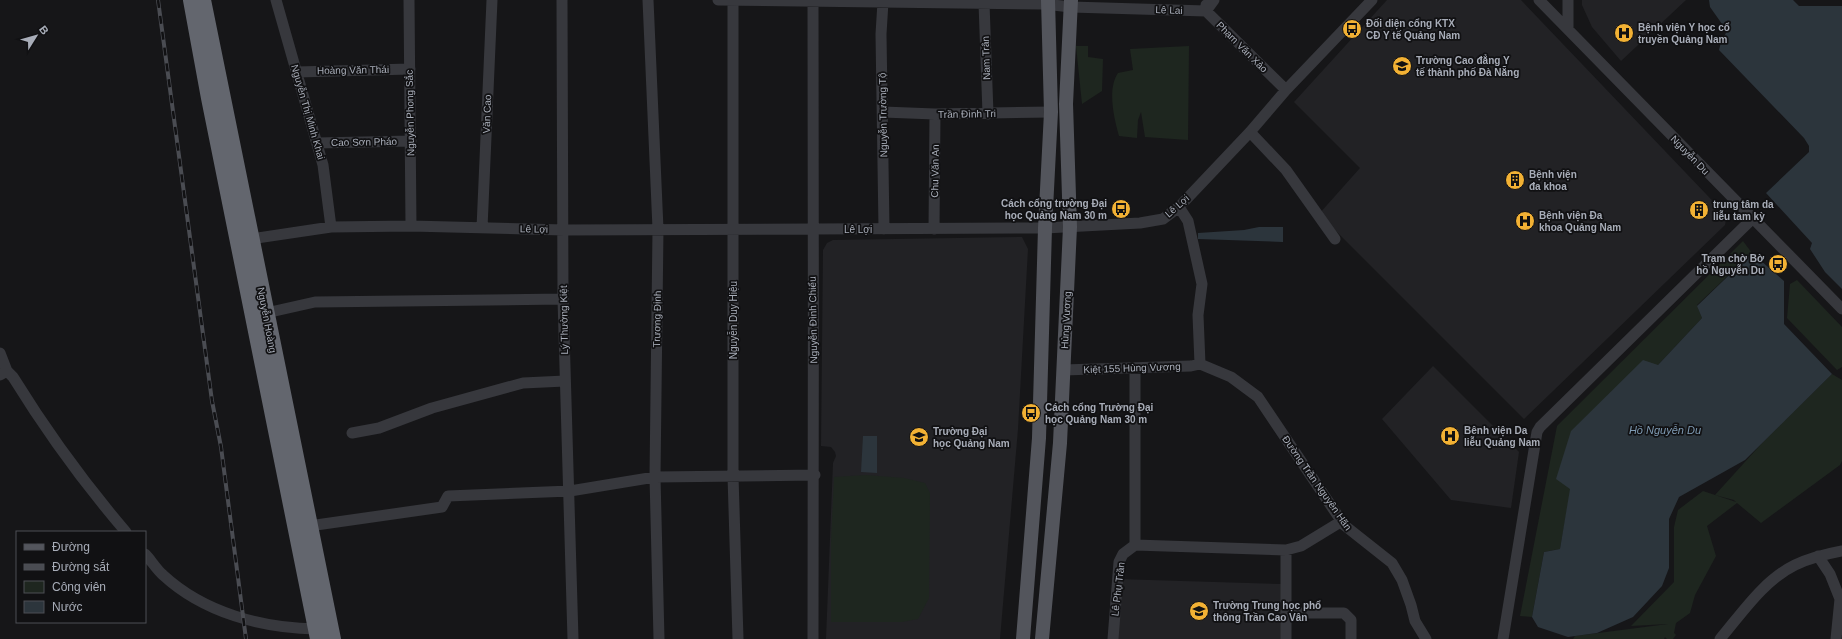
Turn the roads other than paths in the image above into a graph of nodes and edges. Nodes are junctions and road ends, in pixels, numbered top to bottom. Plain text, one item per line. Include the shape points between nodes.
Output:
1 (191, 0) edge
2 (202, 0) edge
3 (276, 0) edge
4 (409, 0) edge
5 (492, 0) edge
6 (562, 0) edge
7 (648, 0) edge
8 (718, 0) edge
9 (733, 0) edge
10 (741, 0) edge
11 (1214, 0) edge
12 (1372, 0) edge
13 (1539, 0) edge
14 (1568, 0) edge
15 (813, 1) junction
16 (890, 1) edge
17 (1048, 2) edge
18 (984, 3) junction
19 (1071, 4) edge
20 (1206, 5) edge
21 (1568, 28) junction
22 (410, 69) junction
23 (297, 72) junction
24 (1286, 90) junction
25 (883, 112) junction
26 (1050, 112) junction
27 (936, 114) junction
28 (988, 114) junction
29 (1250, 132) junction
30 (411, 141) junction
31 (317, 143) junction
32 (1179, 207) junction
33 (1753, 218) junction
34 (411, 226) junction
35 (331, 227) junction
36 (1070, 227) junction
37 (482, 228) junction
38 (1045, 228) junction
39 (658, 229) junction
40 (734, 229) junction
41 (812, 229) junction
42 (884, 229) junction
43 (934, 229) junction
44 (564, 230) junction
45 (251, 239) junction
46 (1335, 239) dead end
47 (563, 299) junction
48 (1842, 309) edge
49 (266, 313) junction
50 (0, 353) edge
51 (1200, 364) junction
52 (1135, 368) junction
53 (1063, 370) junction
54 (3, 373) edge
55 (565, 381) junction
56 (352, 433) dead end
57 (286, 443) junction
58 (815, 475) junction
59 (733, 476) junction
60 (655, 477) junction
61 (570, 491) junction
62 (1342, 521) junction
63 (309, 526) junction
64 (125, 531) edge
65 (1135, 545) junction
66 (1286, 550) junction
67 (1842, 551) edge
68 (146, 555) edge
69 (1818, 556) junction
70 (1286, 614) junction
71 (317, 634) edge
72 (333, 639) edge
73 (573, 639) edge
74 (659, 639) edge
75 (738, 639) edge
76 (813, 639) edge
77 (1023, 639) edge
78 (1042, 639) edge
79 (1113, 639) edge
80 (1286, 639) edge
81 (1351, 639) edge
82 (1426, 639) edge
83 (1503, 639) edge
84 (1720, 639) edge
85 (1836, 639) edge

1 - 57 highway, Nguyễn Hoàng via 209,98
2 - 45 highway, Nguyễn Hoàng
3 - 23 street, Nguyễn Thị Minh Khai
4 - 22 street, Nguyễn Phong Sắc
5 - 37 street, Văn Cao
6 - 44 street, Lý Thường Kiệt
7 - 39 street, Trương Định
8 - 9 street, Lê Lai
9 - 10 street, Lê Lai
9 - 40 street, Nguyễn Duy Hiệu
10 - 15 street, Lê Lai
11 - 20 street
12 - 24 street, Lê Lợi
13 - 21 street, Nguyễn Du
14 - 21 street
15 - 16 street, Lê Lai
15 - 41 street, Nguyễn Đình Chiểu
16 - 18 street, Lê Lai
16 - 25 street, Nguyễn Trường Tộ via 881,34
17 - 18 street, Lê Lai
17 - 19 street, Lê Lai
17 - 26 main road
18 - 28 street, Nam Trân
19 - 20 street, Lê Lai
19 - 36 main road, Hùng Vương via 1066,104
20 - 24 street, Phạm Văn Xảo
21 - 33 street, Nguyễn Du
22 - 23 street, Hoàng Văn Thái
22 - 30 street, Nguyễn Phong Sắc
23 - 31 street, Nguyễn Thị Minh Khai
24 - 29 street, Lê Lợi
25 - 27 street, Trần Đình Tri
25 - 42 street, Nguyễn Trường Tộ
26 - 28 street, Trần Đình Tri
26 - 38 main road
27 - 28 street, Trần Đình Tri
27 - 43 street, Chu Văn An
29 - 32 street, Lê Lợi
29 - 46 street via 1286,170
30 - 31 street, Cao Sơn Pháo
30 - 34 street, Nguyễn Phong Sắc
31 - 35 street, Nguyễn Thị Minh Khai via 323,165
32 - 36 street, Lê Lợi via 1163,219 1140,223
32 - 51 street via 1188,221 1202,284 1198,315
33 - 48 street, Nguyễn Du
33 - 83 street via 1537,432
34 - 35 street, Lê Lợi
34 - 37 street, Lê Lợi
35 - 45 street, Lê Lợi
36 - 38 street, Lê Lợi
36 - 53 main road, Hùng Vương
37 - 44 street, Lê Lợi
38 - 43 street, Lê Lợi
38 - 77 main road via 1039,438
39 - 40 street, Lê Lợi
39 - 44 street, Lê Lợi
39 - 60 street, Trương Định
40 - 41 street, Lê Lợi
40 - 59 street, Nguyễn Duy Hiệu
41 - 42 street, Lê Lợi
41 - 58 street, Nguyễn Đình Chiểu
42 - 43 street, Lê Lợi
44 - 47 street, Lý Thường Kiệt
45 - 49 highway, Nguyễn Hoàng
47 - 49 street via 315,302
47 - 55 street, Lý Thường Kiệt
49 - 57 highway, Nguyễn Hoàng
50 - 54 street
51 - 52 street, Kiệt 155 Hùng Vương
51 - 62 street, Đường Trần Nguyên Hãn via 1231,377 1258,397
52 - 53 street, Kiệt 155 Hùng Vương
52 - 65 street
53 - 78 main road, Hùng Vương via 1060,443
54 - 64 street via 13,377 40,420 94,495
55 - 56 street via 522,383 432,408 379,428
55 - 61 street, Lý Thường Kiệt
57 - 63 highway, Nguyễn Hoàng
57 - 71 highway, Nguyễn Hoàng
58 - 59 street
58 - 76 street, Nguyễn Đình Chiểu
59 - 60 street
59 - 75 street, Nguyễn Duy Hiệu
60 - 61 street
60 - 74 street, Trương Định
61 - 63 street via 448,496 442,507
61 - 73 street, Lý Thường Kiệt
62 - 66 street via 1301,546
62 - 82 street, Đường Trần Nguyên Hãn via 1350,531 1392,563 1402,580 1414,621
63 - 72 highway, Nguyễn Hoàng
65 - 66 street
65 - 79 street, Lê Phụ Trần via 1123,554 1119,562
66 - 70 street
67 - 69 street
68 - 71 street via 163,574 210,606 243,619
69 - 84 street via 1794,566 1775,579 1753,600
69 - 85 street via 1830,574 1840,599
70 - 80 street
70 - 81 street via 1344,614 1351,620

